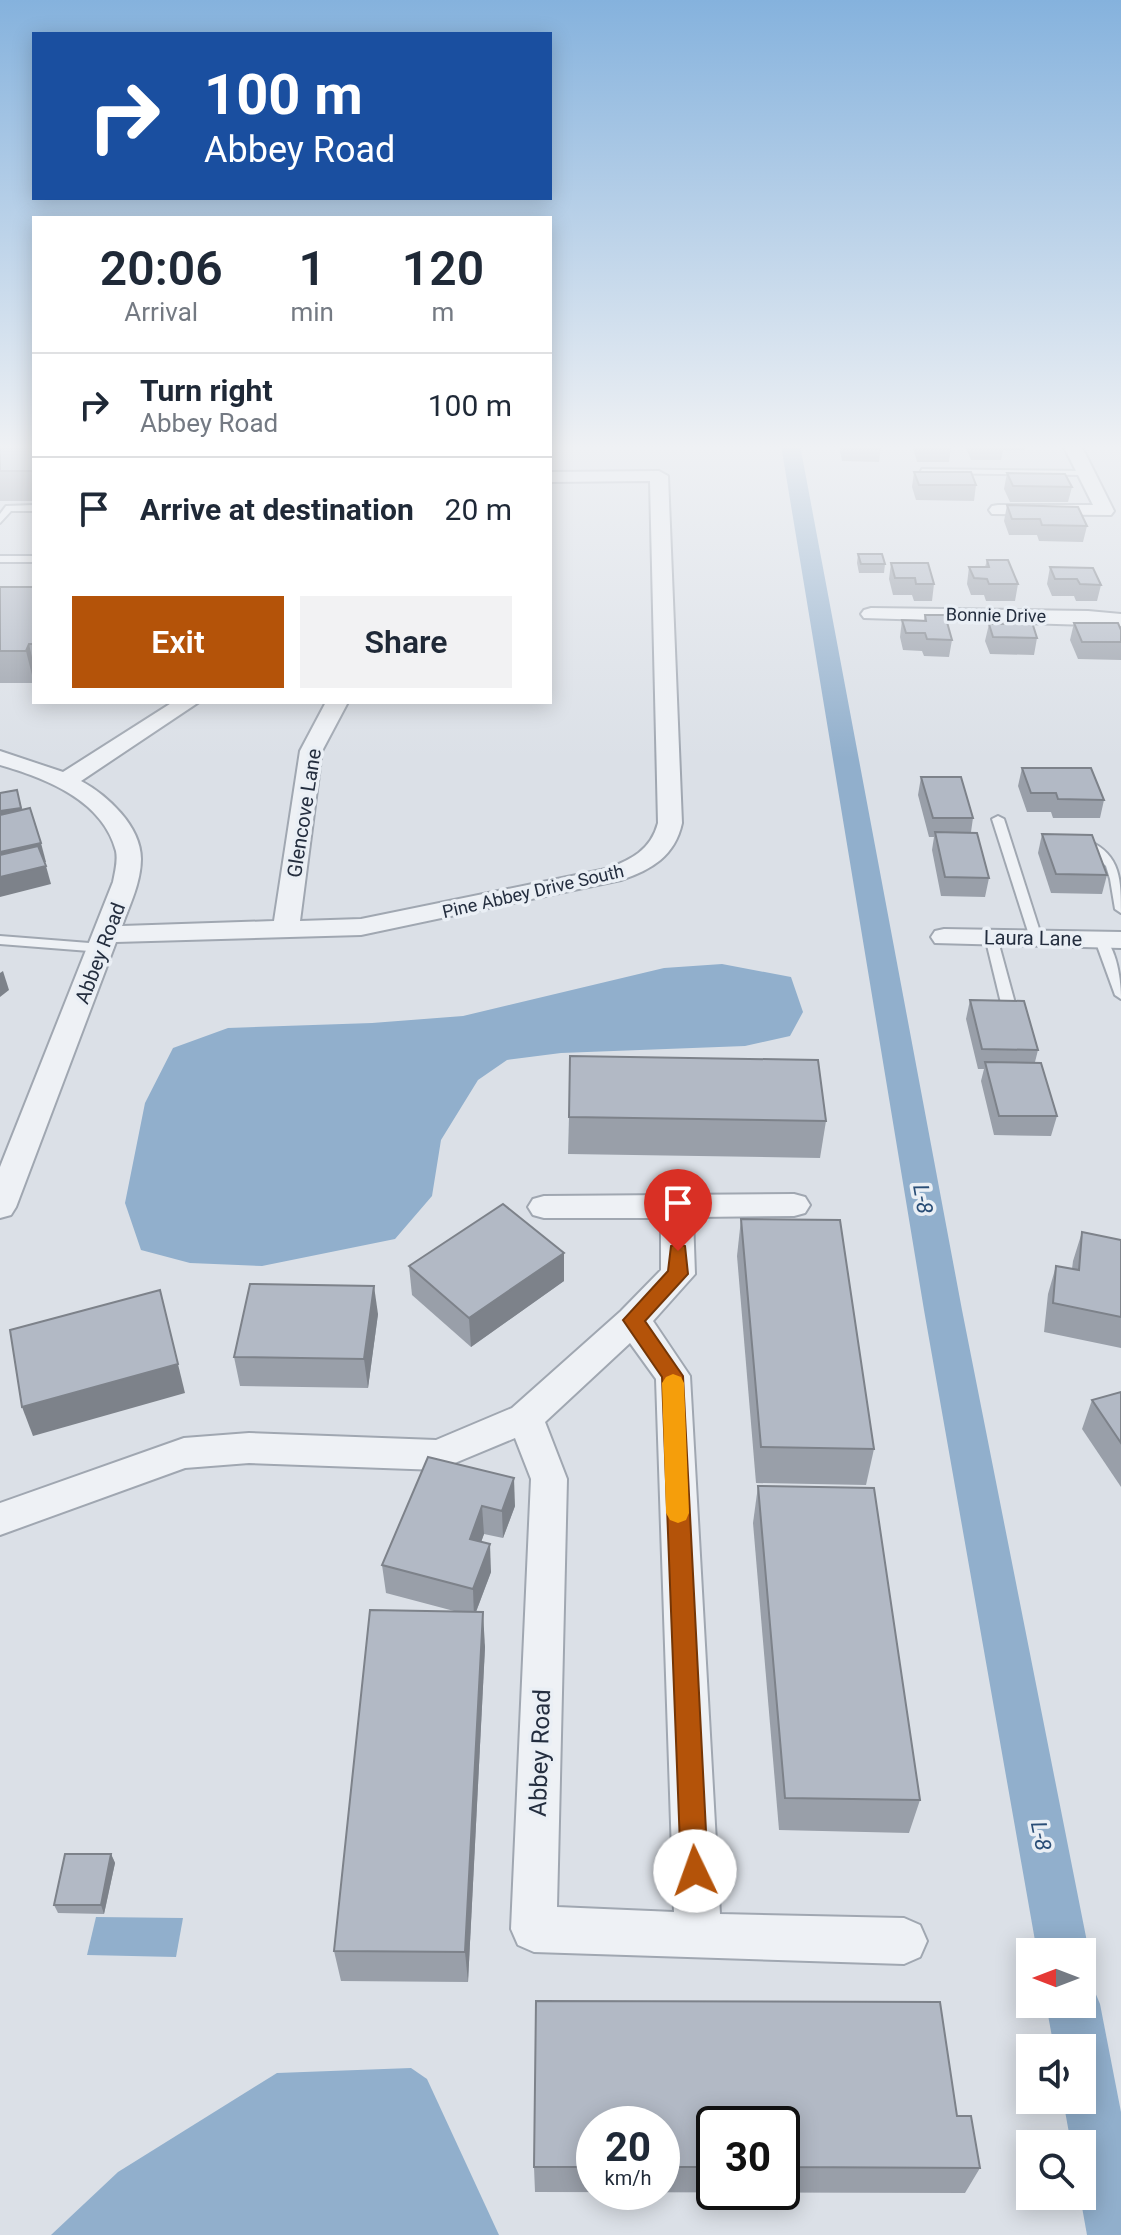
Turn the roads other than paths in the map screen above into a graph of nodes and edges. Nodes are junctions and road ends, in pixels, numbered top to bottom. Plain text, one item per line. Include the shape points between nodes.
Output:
1 (661, 549) edge
2 (0, 559) edge
3 (32, 559) edge
4 (871, 614) dead end
5 (1121, 620) edge
6 (185, 704) edge
7 (336, 704) edge
8 (0, 758) edge
9 (65, 781) junction
10 (998, 819) dead end
11 (1089, 844) edge
12 (1121, 909) edge
13 (286, 929) junction
14 (944, 937) dead end
15 (991, 937) junction
16 (1036, 938) junction
17 (0, 940) edge
18 (1111, 940) edge
19 (105, 941) junction
20 (1121, 995) edge
21 (1009, 1007) edge
22 (794, 1205) dead end
23 (677, 1206) junction
24 (0, 1207) edge
25 (544, 1207) dead end
26 (633, 1320) junction
27 (525, 1418) junction
28 (0, 1519) edge
29 (698, 1936) junction
30 (904, 1941) dead end

1 - 13 street, Pine Abbey Drive South via 670,823 663,845 643,863 612,875 382,925
2 - 3 lane
4 - 5 street, Bonnie Drive
6 - 9 street
7 - 13 street, Glencove Lane via 311,751
8 - 9 street, Abbey Road
9 - 19 street, Abbey Road via 102,808 119,828 129,854 126,882
10 - 16 lane
11 - 12 lane via 1114,868
13 - 19 street, Pine Abbey Drive South
14 - 15 street, Laura Lane
15 - 16 street, Laura Lane
15 - 21 lane
16 - 18 street, Laura Lane
17 - 19 lane
18 - 20 lane
19 - 24 street, Abbey Road
22 - 23 street
23 - 25 street
23 - 26 street via 678,1274
26 - 27 street
26 - 29 street via 673,1376
27 - 28 street via 438,1455 249,1448 184,1453
27 - 29 street, Abbey Road via 549,1479 534,1929
29 - 30 street, Abbey Road

